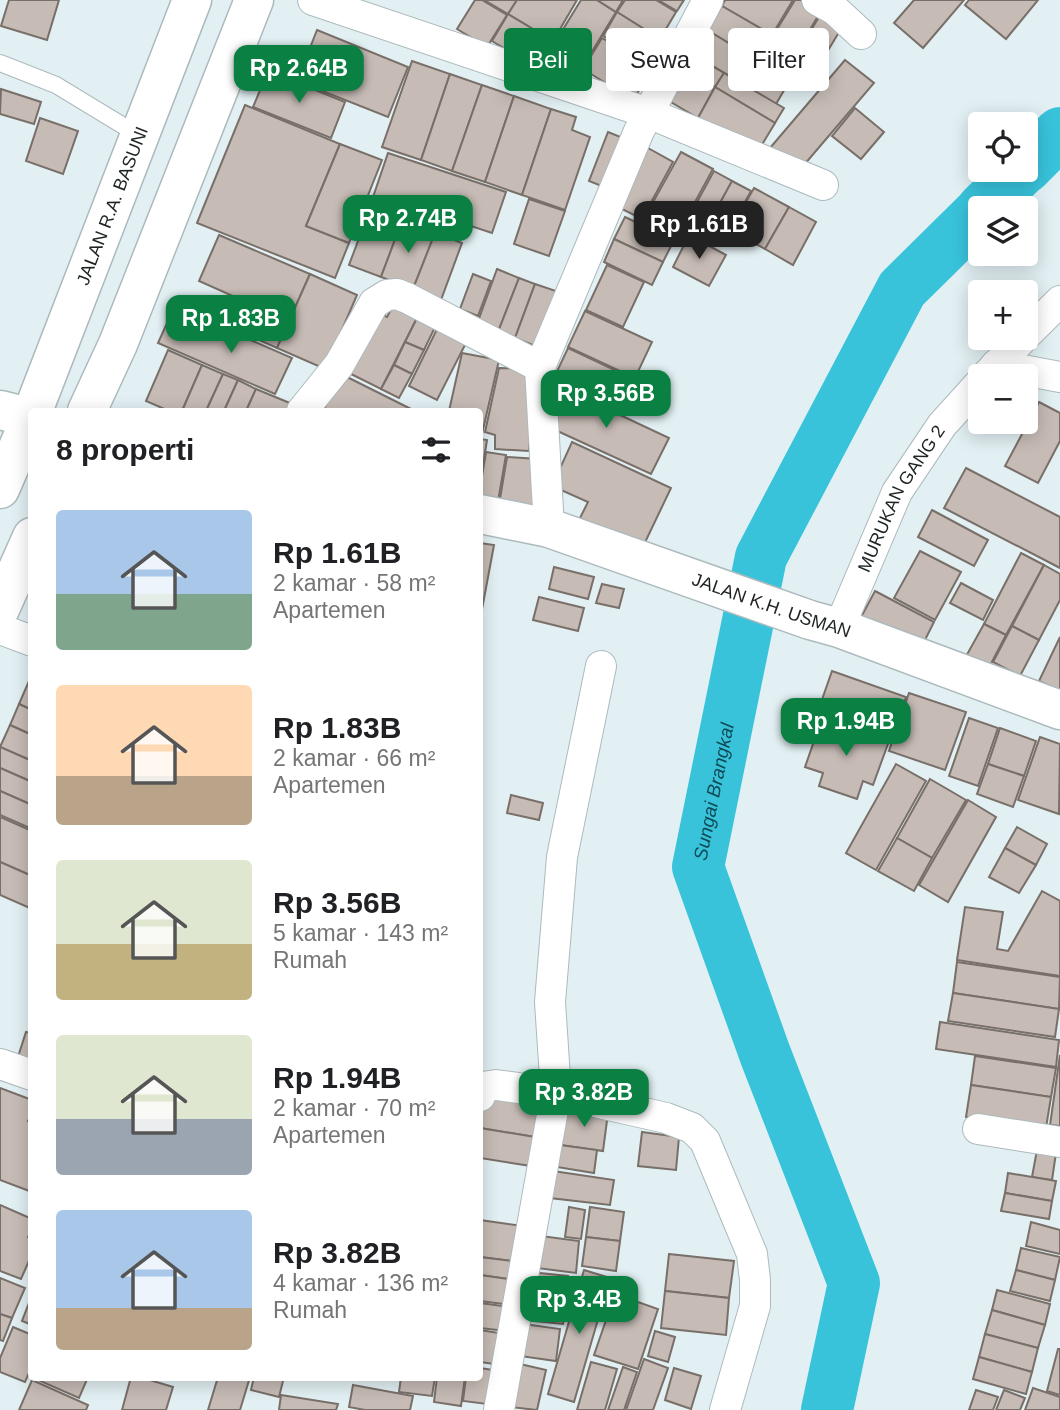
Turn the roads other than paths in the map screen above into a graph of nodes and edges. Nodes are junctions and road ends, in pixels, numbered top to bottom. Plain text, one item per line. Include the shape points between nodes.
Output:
1 (192, 0) edge
2 (254, 0) edge
3 (313, 0) edge
4 (708, 0) edge
5 (817, 0) edge
6 (861, 34) dead end
7 (0, 63) edge
8 (648, 113) junction
9 (140, 136) junction
10 (823, 185) dead end
11 (1060, 300) edge
12 (1038, 323) edge
13 (1011, 350) edge
14 (998, 364) edge
15 (540, 367) junction
16 (1038, 376) edge
17 (1060, 377) edge
18 (968, 396) edge
19 (88, 408) edge
20 (304, 408) edge
21 (25, 415) edge
22 (0, 489) edge
23 (483, 515) edge
24 (549, 528) junction
25 (28, 546) edge
26 (0, 609) edge
27 (824, 624) junction
28 (0, 629) edge
29 (28, 640) edge
30 (601, 666) dead end
31 (1060, 710) edge
32 (0, 1064) edge
33 (28, 1074) edge
34 (483, 1087) edge
35 (556, 1093) junction
36 (978, 1129) dead end
37 (1060, 1142) edge
38 (499, 1410) edge
39 (725, 1410) edge

1 - 9 main road, JALAN R.A. BASUNI
2 - 19 main road
3 - 8 street
4 - 8 street
5 - 6 street
7 - 9 lane via 56,85
8 - 10 street
8 - 15 street
9 - 21 main road, JALAN R.A. BASUNI
11 - 12 street, MURUKAN GANG 2
13 - 14 street, MURUKAN GANG 2
15 - 20 street via 407,298 387,295 374,303 345,356
15 - 24 street
16 - 17 street
18 - 27 street, MURUKAN GANG 2 via 942,425 897,492
21 - 22 main road, JALAN R.A. BASUNI
23 - 24 main road, JALAN K.H. USMAN
24 - 27 main road, JALAN K.H. USMAN
25 - 26 main road
27 - 31 main road, JALAN K.H. USMAN
28 - 29 street
30 - 35 street via 562,857 551,1002
32 - 33 street
34 - 35 street
35 - 38 street
35 - 39 street via 666,1118 692,1128 705,1141 752,1254 755,1280 755,1306
36 - 37 street

